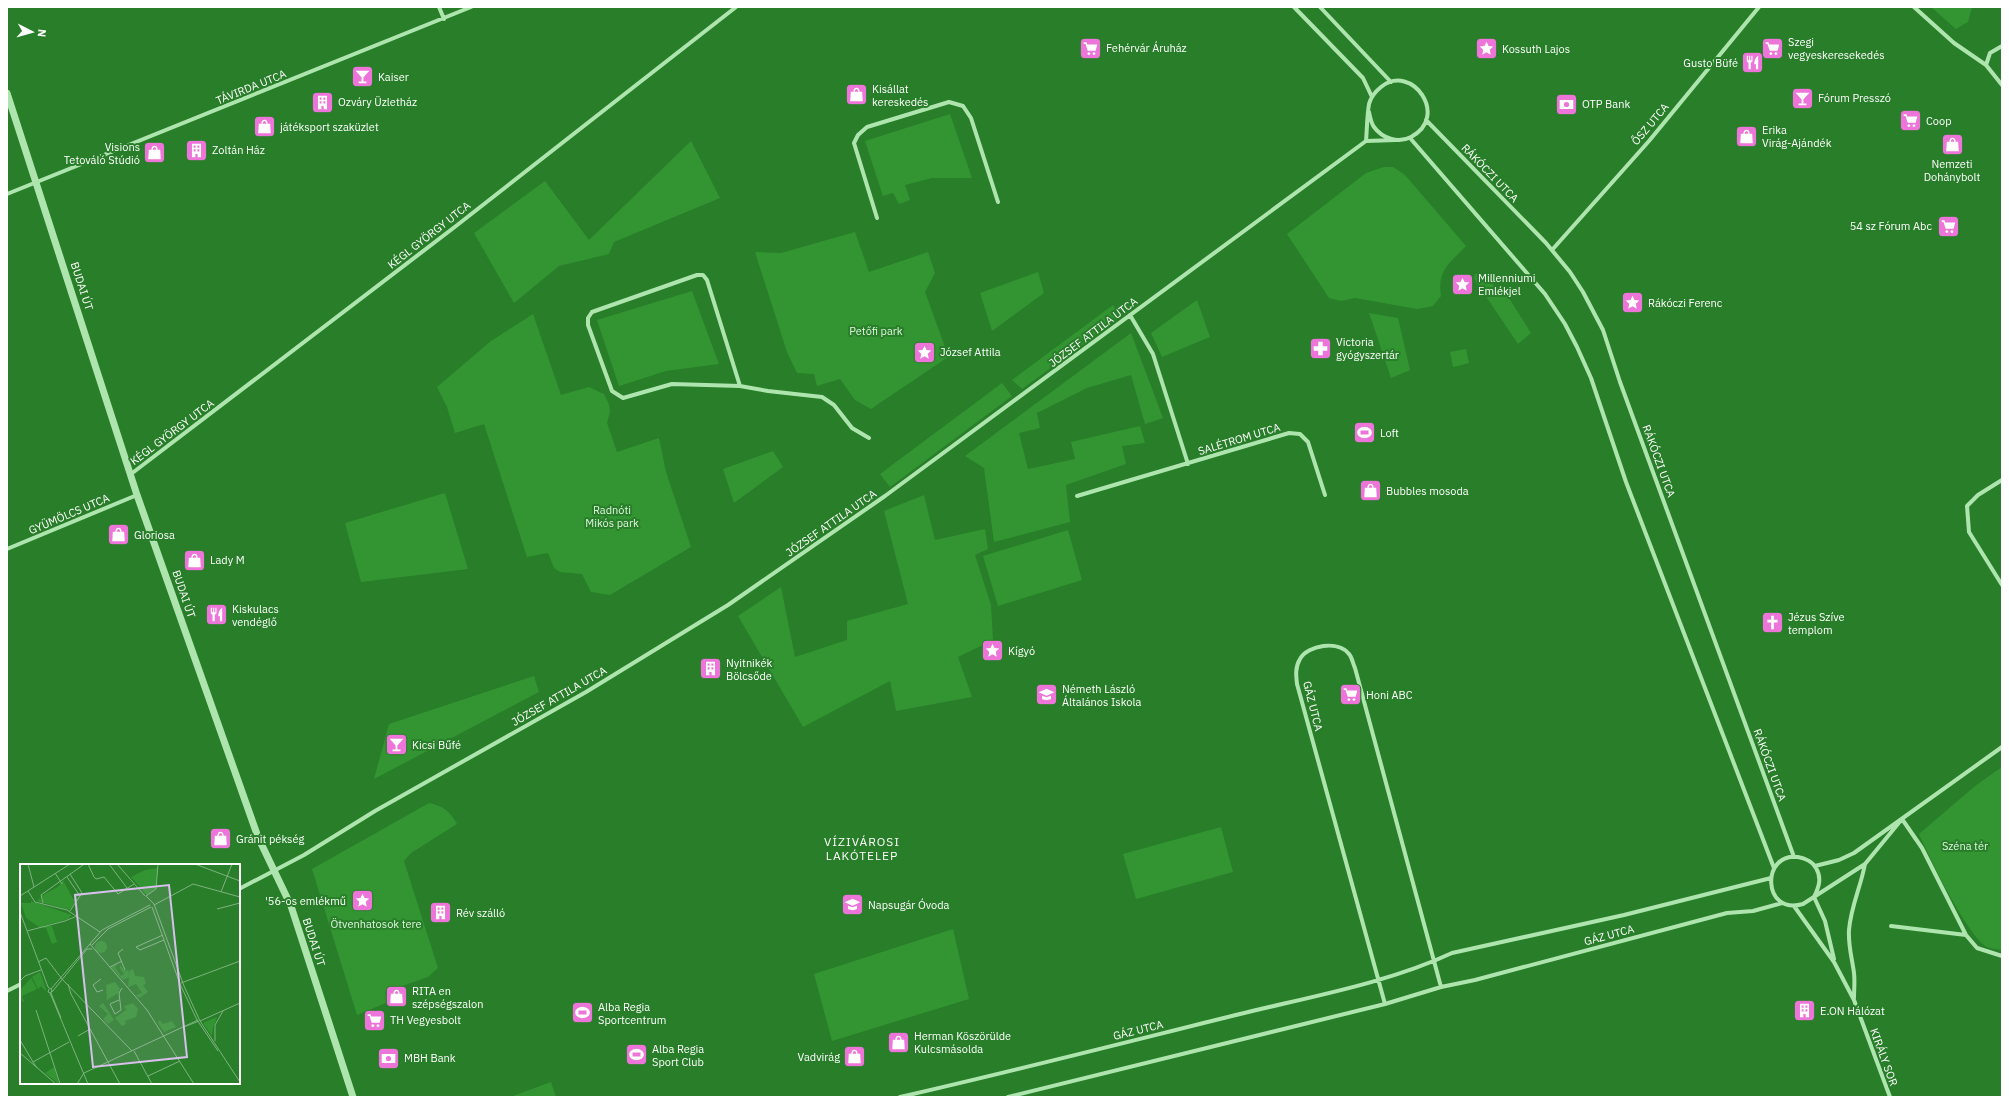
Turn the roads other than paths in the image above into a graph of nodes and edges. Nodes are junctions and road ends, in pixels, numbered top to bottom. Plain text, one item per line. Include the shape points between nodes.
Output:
1 (439, 7) edge
2 (471, 7) edge
3 (736, 7) edge
4 (1294, 7) edge
5 (1320, 7) edge
6 (1759, 7) edge
7 (1914, 7) edge
8 (444, 18) junction
9 (2002, 46) edge
10 (1986, 65) junction
11 (1391, 82) junction
12 (2002, 85) edge
13 (7, 93) edge
14 (1372, 97) junction
15 (1369, 112) junction
16 (1426, 120) junction
17 (1410, 138) junction
18 (1396, 140) junction
19 (1366, 141) junction
20 (37, 183) junction
21 (7, 194) edge
22 (998, 202) dead end
23 (877, 218) dead end
24 (1552, 250) junction
25 (1130, 315) junction
26 (740, 386) junction
27 (869, 438) dead end
28 (1188, 464) junction
29 (131, 474) junction
30 (2002, 480) edge
31 (137, 495) junction
32 (1325, 495) dead end
33 (1077, 496) dead end
34 (7, 549) edge
35 (2002, 585) edge
36 (2002, 747) edge
37 (1902, 819) junction
38 (1794, 857) junction
39 (1865, 864) junction
40 (1815, 866) junction
41 (1774, 868) junction
42 (275, 871) junction
43 (1771, 878) junction
44 (240, 888) edge
45 (1814, 897) junction
46 (1782, 903) junction
47 (1794, 906) junction
48 (1891, 926) dead end
49 (1966, 935) junction
50 (2002, 956) edge
51 (1434, 962) junction
52 (1834, 962) junction
53 (1379, 979) junction
54 (20, 984) edge
55 (1441, 987) junction
56 (7, 991) edge
57 (1854, 1000) junction
58 (1385, 1004) junction
59 (353, 1097) edge
60 (900, 1097) edge
61 (1008, 1097) edge
62 (1890, 1097) edge

1 - 8 street
2 - 8 street, TÁVIRDA UTCA
3 - 29 street, KÉGL GYÖRGY UTCA via 456,226
4 - 14 street via 1363,78
5 - 11 street
6 - 24 street, ŐSZ UTCA via 1644,146
7 - 10 street via 1954,42
8 - 20 street, TÁVIRDA UTCA
9 - 10 street via 1990,53
10 - 12 street
11 - 14 street via 1383,85
11 - 16 street via 1402,81 1412,84 1420,91 1426,100
13 - 20 street, BUDAI ÚT
14 - 15 street
15 - 18 street via 1373,126 1383,136
15 - 19 street
16 - 17 street via 1423,128
16 - 24 street, RÁKÓCZI UTCA
17 - 18 street
17 - 41 street via 1545,294 1577,347 1591,378 1626,482
18 - 19 street
19 - 25 street, JÓZSEF ATTILA UTCA
20 - 21 street, TÁVIRDA UTCA
20 - 29 street, BUDAI ÚT
22 - 23 street via 971,118 963,106 949,102 867,127 858,135 854,143
24 - 38 street, RÁKÓCZI UTCA via 1583,292 1603,330
25 - 28 street, SALÉTROM UTCA via 1153,354
25 - 42 street, JÓZSEF ATTILA UTCA via 872,505 728,605 586,692 375,811
26 - 26 street via 672,384 622,398 612,391 588,325 588,318 592,312 702,275 707,280
26 - 27 street via 822,397 834,405 852,428
28 - 32 street, SALÉTROM UTCA via 1289,433 1300,434 1308,442
28 - 33 street, SALÉTROM UTCA
29 - 31 street, BUDAI ÚT
30 - 35 street via 1978,495 1967,506 1967,517 1969,532
31 - 34 street, GYÜMÖLCS UTCA
31 - 42 street, BUDAI ÚT via 258,837
36 - 37 street
37 - 39 street
37 - 40 street via 1854,853
37 - 49 street via 1922,848
38 - 40 street via 1804,858
38 - 41 street via 1781,861
39 - 45 street
39 - 57 street, KIRÁLY SOR via 1852,908 1849,930
40 - 45 street via 1820,882
41 - 43 street
42 - 44 street, JÓZSEF ATTILA UTCA
42 - 59 street, BUDAI ÚT via 291,906
43 - 46 street via 1772,890
43 - 51 street, GÁZ UTCA via 1624,915 1452,953
45 - 47 street
45 - 52 street, KIRÁLY SOR via 1825,921
46 - 47 street
46 - 55 street, GÁZ UTCA via 1753,911 1727,913
47 - 52 street, KIRÁLY SOR
48 - 49 street
49 - 50 street via 1977,948
51 - 53 street, GÁZ UTCA
51 - 53 street, GÁZ UTCA via 1355,668 1349,654 1341,648 1328,645 1307,651 1300,659 1296,670 1297,684
51 - 55 street, GÁZ UTCA
52 - 57 street, KIRÁLY SOR
53 - 58 street, GÁZ UTCA
53 - 60 street, GÁZ UTCA via 1003,1074
54 - 56 street
55 - 58 street, GÁZ UTCA
57 - 62 street, KIRÁLY SOR
58 - 61 street, GÁZ UTCA

